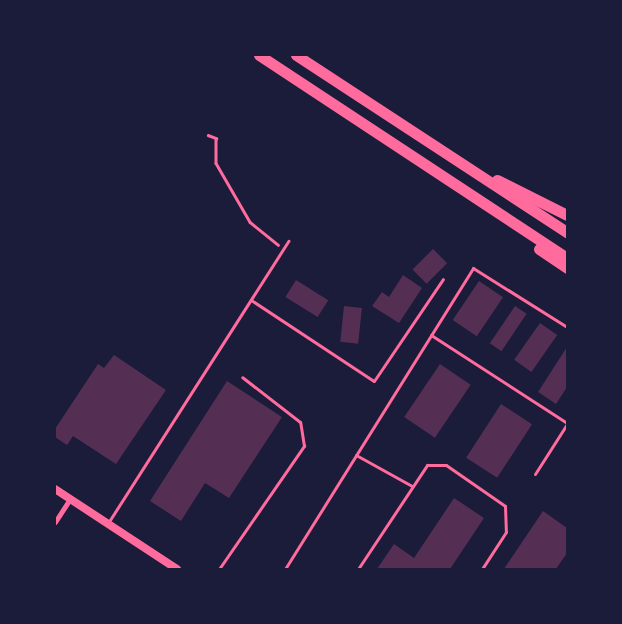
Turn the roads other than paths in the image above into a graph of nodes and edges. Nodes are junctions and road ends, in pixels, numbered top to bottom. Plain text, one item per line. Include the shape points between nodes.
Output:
1 (259, 55) edge
2 (296, 55) edge
3 (461, 162) junction
4 (478, 199) junction
5 (567, 215) edge
6 (567, 232) edge
7 (288, 241) dead end
8 (567, 258) edge
9 (567, 268) edge
10 (443, 279) dead end
11 (251, 300) junction
12 (567, 327) edge
13 (431, 336) junction
14 (242, 377) dead end
15 (567, 424) edge
16 (356, 455) junction
17 (536, 474) dead end
18 (412, 486) junction
19 (55, 489) edge
20 (70, 499) junction
21 (55, 522) edge
22 (107, 524) junction
23 (177, 569) edge
24 (220, 569) edge
25 (284, 569) edge
26 (358, 569) edge
27 (482, 569) edge

1 - 4 highway
2 - 3 highway
3 - 5 highway
3 - 6 highway
4 - 8 highway
4 - 9 highway
7 - 11 lane
10 - 11 lane via 374,381
11 - 22 lane
12 - 13 lane via 474,268
13 - 15 lane
13 - 16 lane
14 - 24 lane via 300,422 304,446
15 - 17 lane
16 - 18 lane
16 - 25 lane
18 - 26 lane
18 - 27 lane via 427,465 446,466 505,506 506,532
19 - 20 street
20 - 21 street
20 - 22 street
22 - 23 street

